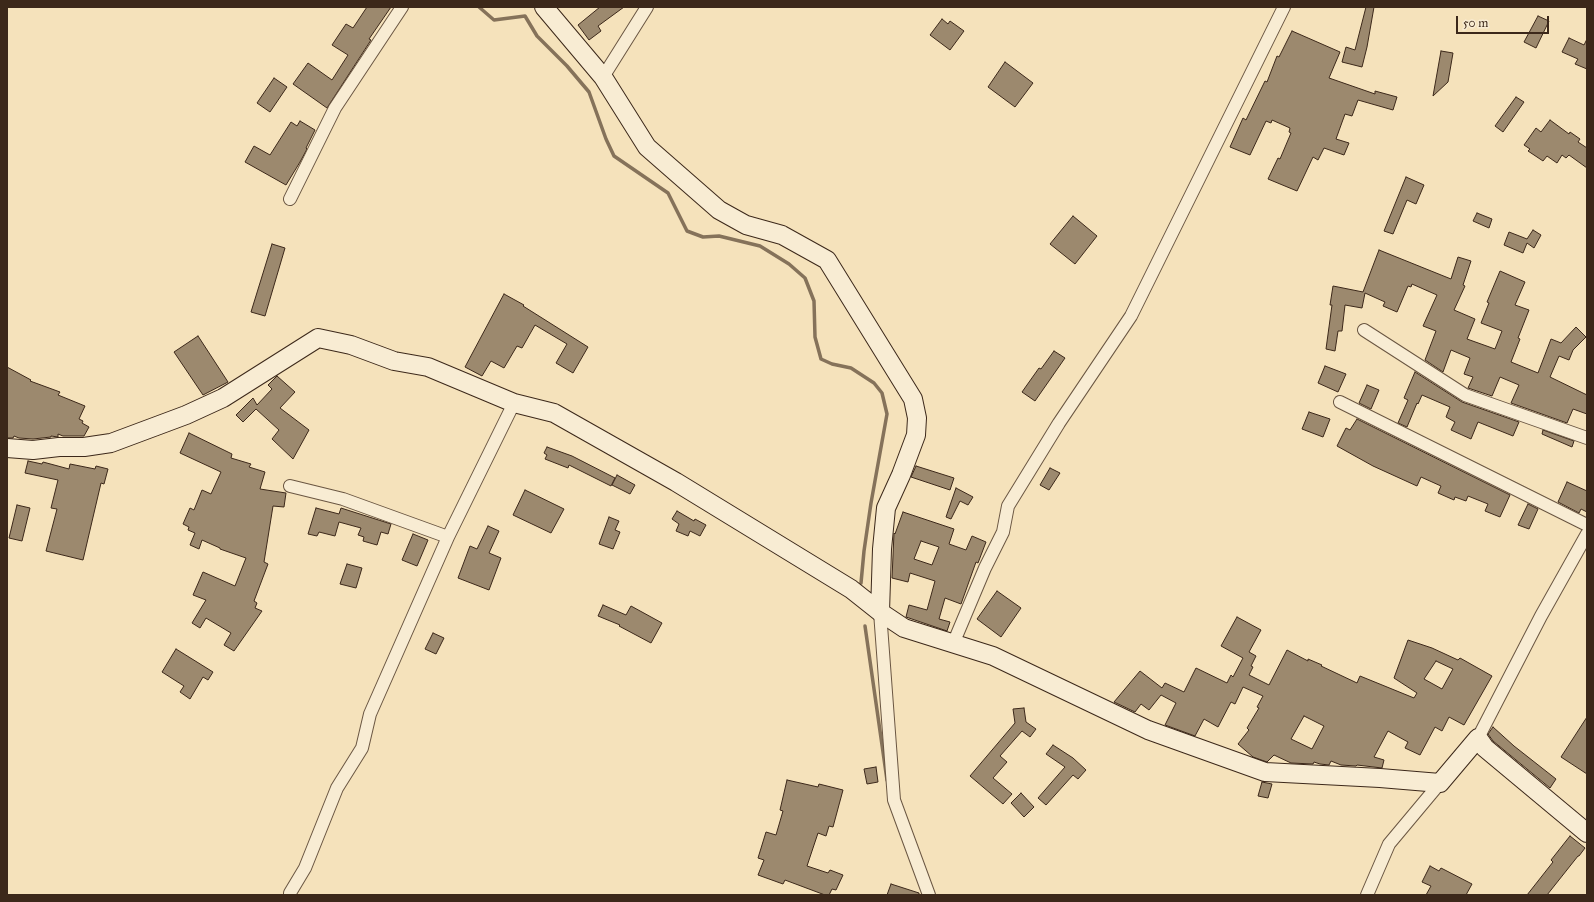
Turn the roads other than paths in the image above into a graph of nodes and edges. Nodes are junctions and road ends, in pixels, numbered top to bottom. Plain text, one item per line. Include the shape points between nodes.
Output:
1 (402, 7) edge
2 (544, 7) edge
3 (647, 7) edge
4 (1284, 7) edge
5 (603, 77) junction
6 (290, 199) dead end
7 (1364, 330) dead end
8 (1340, 402) dead end
9 (514, 403) junction
10 (1587, 438) edge
11 (7, 448) edge
12 (290, 486) dead end
13 (1587, 525) edge
14 (1587, 534) edge
15 (448, 537) junction
16 (880, 612) junction
17 (953, 644) junction
18 (1478, 738) junction
19 (1440, 783) junction
20 (1587, 833) edge
21 (290, 895) edge
22 (929, 895) edge
23 (1366, 895) edge

1 - 6 street via 335,108
2 - 5 street
3 - 5 street
4 - 17 street via 1131,316 1059,423 1008,506 1003,532
5 - 16 street via 647,147 719,210 746,226 782,235 827,260 913,398 917,418 916,435 886,508
7 - 10 street via 1465,395
8 - 13 street
9 - 11 street via 428,366 394,361 351,344 318,338 223,398 111,443 33,450
9 - 15 street
9 - 16 street via 554,413 676,482 851,589
12 - 15 street via 343,499
14 - 18 street
15 - 21 street via 370,714 362,748 337,788 305,868
16 - 17 street via 904,628
16 - 22 street via 894,800
17 - 19 street via 993,656 1148,730 1265,772
18 - 19 street
18 - 20 street via 1485,748
19 - 23 street via 1389,844

